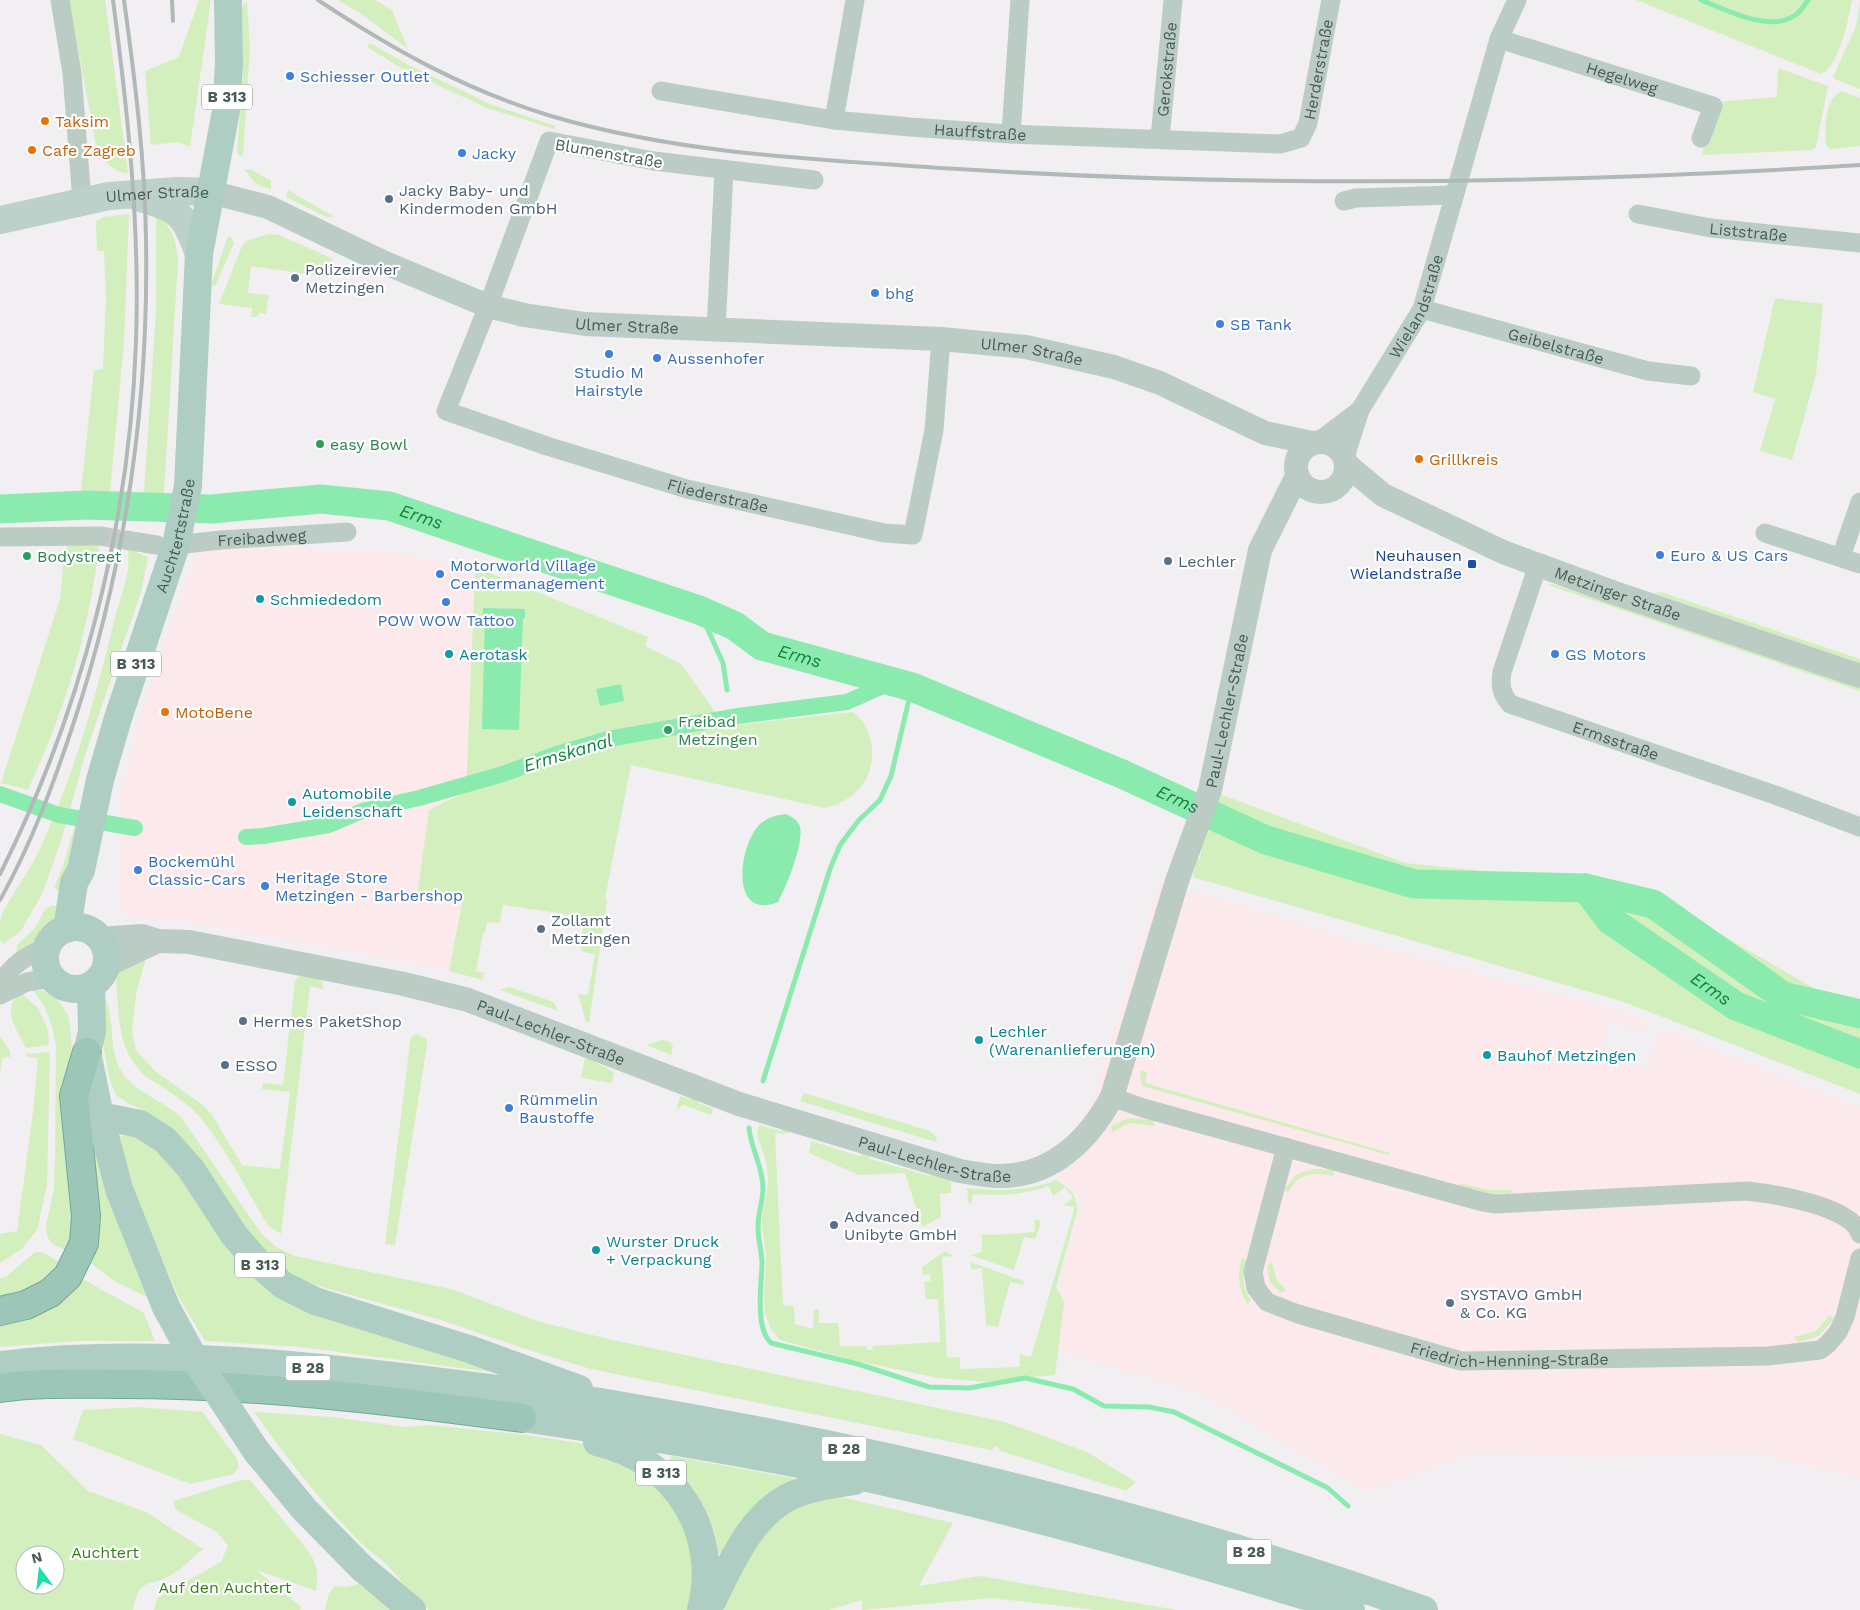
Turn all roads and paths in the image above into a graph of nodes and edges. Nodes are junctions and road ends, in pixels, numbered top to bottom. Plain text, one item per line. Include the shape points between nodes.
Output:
1 (60, 0) edge
2 (228, 0) edge
3 (854, 0) edge
4 (1020, 0) edge
5 (1173, 0) edge
6 (1331, 0) edge
7 (1517, 0) edge
8 (1499, 39) junction
9 (661, 91) dead end
10 (834, 120) junction
11 (1011, 134) junction
12 (1160, 138) junction
13 (1301, 138) joint
14 (1701, 138) dead end
15 (724, 170) junction
16 (814, 180) dead end
17 (210, 192) junction
18 (127, 194) junction
19 (1454, 196) junction
20 (82, 201) junction
21 (1344, 201) dead end
22 (1638, 214) dead end
23 (0, 220) edge
24 (1860, 243) edge
25 (199, 254) junction
26 (488, 306) junction
27 (1422, 309) junction
28 (716, 331) junction
29 (941, 339) junction
30 (1692, 376) dead end
31 (1360, 410) junction
32 (1265, 433) junction
33 (1316, 442) junction
34 (1346, 461) junction
35 (1297, 472) junction
36 (1327, 490) junction
37 (1383, 495) junction
38 (1860, 502) edge
39 (1273, 522) junction
40 (347, 532) dead end
41 (1765, 533) dead end
42 (100, 536) tunnel mouth
43 (0, 537) edge
44 (125, 540) tunnel mouth
45 (171, 540) junction
46 (1841, 557) junction
47 (1860, 564) edge
48 (1538, 565) junction
49 (1860, 676) edge
50 (1860, 827) edge
51 (76, 936) junction
52 (158, 941) junction
53 (79, 979) junction
54 (0, 985) edge
55 (0, 995) edge
56 (86, 1050) junction
57 (1112, 1097) junction
58 (100, 1116) junction
59 (1286, 1147) junction
60 (1860, 1234) edge
61 (1860, 1258) edge
62 (0, 1311) edge
63 (0, 1364) edge
64 (0, 1388) edge
65 (615, 1404) junction
66 (522, 1418) junction
67 (871, 1479) junction
68 (412, 1610) edge
69 (701, 1610) edge
70 (707, 1610) edge
71 (1351, 1610) edge
72 (1424, 1610) edge

1 - 20 street via 72,73
2 - 17 main road, B 313 via 226,111
3 - 10 street
4 - 11 street
5 - 12 street, Gerokstraße
6 - 13 street, Herderstraße via 1308,123
7 - 8 street, Wielandstraße
8 - 14 street, Hegelweg via 1713,106
8 - 19 street, Wielandstraße
9 - 10 street, Hauffstraße
10 - 11 street, Hauffstraße
11 - 12 street, Hauffstraße
12 - 13 street, Hauffstraße via 1280,144
15 - 16 street, Blumenstraße
15 - 26 street, Blumenstraße via 654,161 549,141
15 - 28 street
17 - 18 main road, Ulmer Straße
17 - 25 main road, Auchtertstraße / B 313
17 - 26 street, Ulmer Straße via 268,207 385,263
18 - 20 main road, Ulmer Straße
18 - 25 main road via 167,205 177,212 192,233
19 - 21 street
19 - 27 street, Wielandstraße
20 - 23 main road, Ulmer Straße
22 - 24 street, Liststraße via 1711,228
25 - 45 main road, Auchtertstraße / B 313 via 188,486
26 - 28 street, Ulmer Straße via 558,322
26 - 29 street, Fliederstraße via 446,411 687,489 884,533 913,535 934,430
27 - 30 street, Geibelstraße via 1648,371
27 - 31 street, Wielandstraße
28 - 29 street, Ulmer Straße
29 - 32 street, Ulmer Straße via 1026,347 1114,367 1160,384
31 - 33 street, Wielandstraße
31 - 34 street, Wielandstraße
32 - 33 street, Ulmer Straße
32 - 35 street, Ulmer Straße
33 - 34 street, Ulmer Straße via 1335,445
33 - 35 street via 1300,453
34 - 36 street via 1344,478
34 - 37 street, Metzinger Straße
35 - 36 street, Ulmer Straße via 1306,487
35 - 39 street, Paul-Lechler-Straße
36 - 37 street, Metzinger Straße
36 - 39 street
37 - 48 street, Metzinger Straße via 1503,552
38 - 46 street
39 - 57 street, Paul-Lechler-Straße via 1260,550 1210,790 1165,922
40 - 45 street, Freibadweg
41 - 46 street
42 - 43 street
44 - 45 street, Freibadweg
45 - 51 main road, Auchtertstraße / B 313 via 95,800 82,870 74,883
46 - 47 street
48 - 49 street, Metzinger Straße
48 - 50 street, Ermsstraße via 1502,672 1502,695 1510,704
51 - 52 street, Paul-Lechler-Straße via 142,936
51 - 53 main road via 106,952
51 - 53 main road via 46,965
51 - 54 street via 14,965
52 - 53 street
52 - 57 street, Paul-Lechler-Straße via 189,942 404,984 468,1000 739,1104 960,1171 997,1176 1045,1166 1077,1146 1100,1119
53 - 55 street via 27,982
53 - 56 main road via 77,1033
56 - 58 main road
56 - 62 highway via 74,1096 86,1216 84,1243 68,1276 50,1293
57 - 59 street
58 - 65 main road, B 313 via 140,1124 165,1140 191,1169 234,1235 283,1285 314,1301 469,1349
58 - 68 main road, bridge via 119,1189 166,1307 190,1351 257,1452 304,1509 362,1568
59 - 60 street via 1496,1204 1718,1192 1770,1193 1834,1211 1850,1219
59 - 61 street, Friedrich-Henning-Straße via 1254,1272 1256,1288 1267,1302 1461,1361 1768,1356 1820,1350 1838,1332 1845,1317
63 - 65 main road, B 28 via 117,1359 258,1363 392,1375
64 - 66 highway, B 28 via 79,1384 265,1388
65 - 72 main road, B 28 via 854,1450 1071,1501 1278,1561
66 - 67 main road, B 28
66 - 69 main road, B 313 via 621,1448 649,1463 664,1476 693,1516 704,1549 706,1589
67 - 70 main road via 800,1492 772,1509 748,1536
67 - 71 main road, B 28 via 1092,1533

